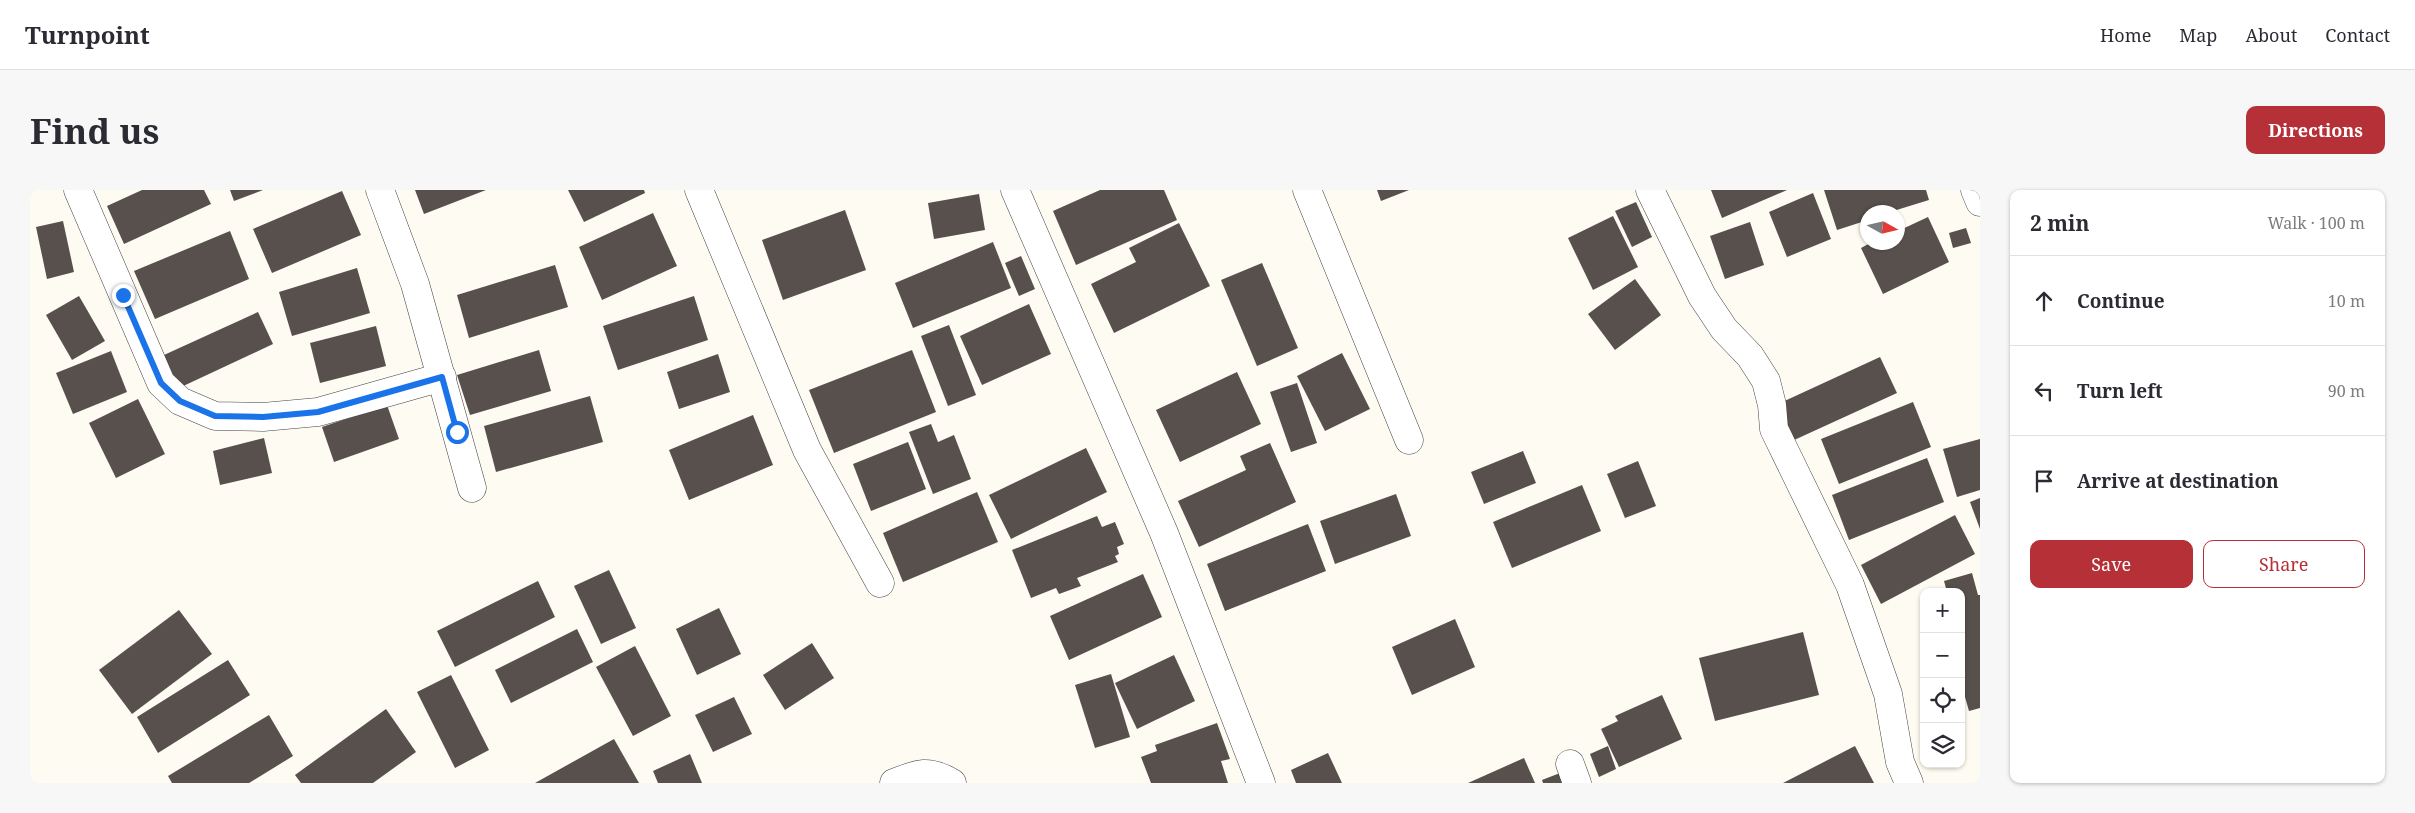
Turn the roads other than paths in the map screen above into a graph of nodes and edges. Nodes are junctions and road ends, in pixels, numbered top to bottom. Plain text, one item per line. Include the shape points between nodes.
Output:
1 (78, 190) edge
2 (380, 190) edge
3 (699, 190) edge
4 (1015, 190) edge
5 (1307, 190) edge
6 (1650, 190) edge
7 (1975, 190) edge
8 (1980, 202) edge
9 (442, 377) junction
10 (1409, 440) dead end
11 (472, 488) dead end
12 (880, 583) dead end
13 (894, 783) edge
14 (952, 783) edge
15 (1262, 783) edge
16 (1908, 783) edge

1 - 9 street via 161,383 180,401 215,416 263,417 318,412
2 - 9 street via 415,284
3 - 12 street via 807,450
4 - 15 street via 1164,533
5 - 10 street
6 - 16 street via 1702,296 1724,330 1750,356 1766,381 1774,429 1859,608 1888,694 1900,762
7 - 8 street
9 - 11 street
13 - 14 street via 915,774 938,774

